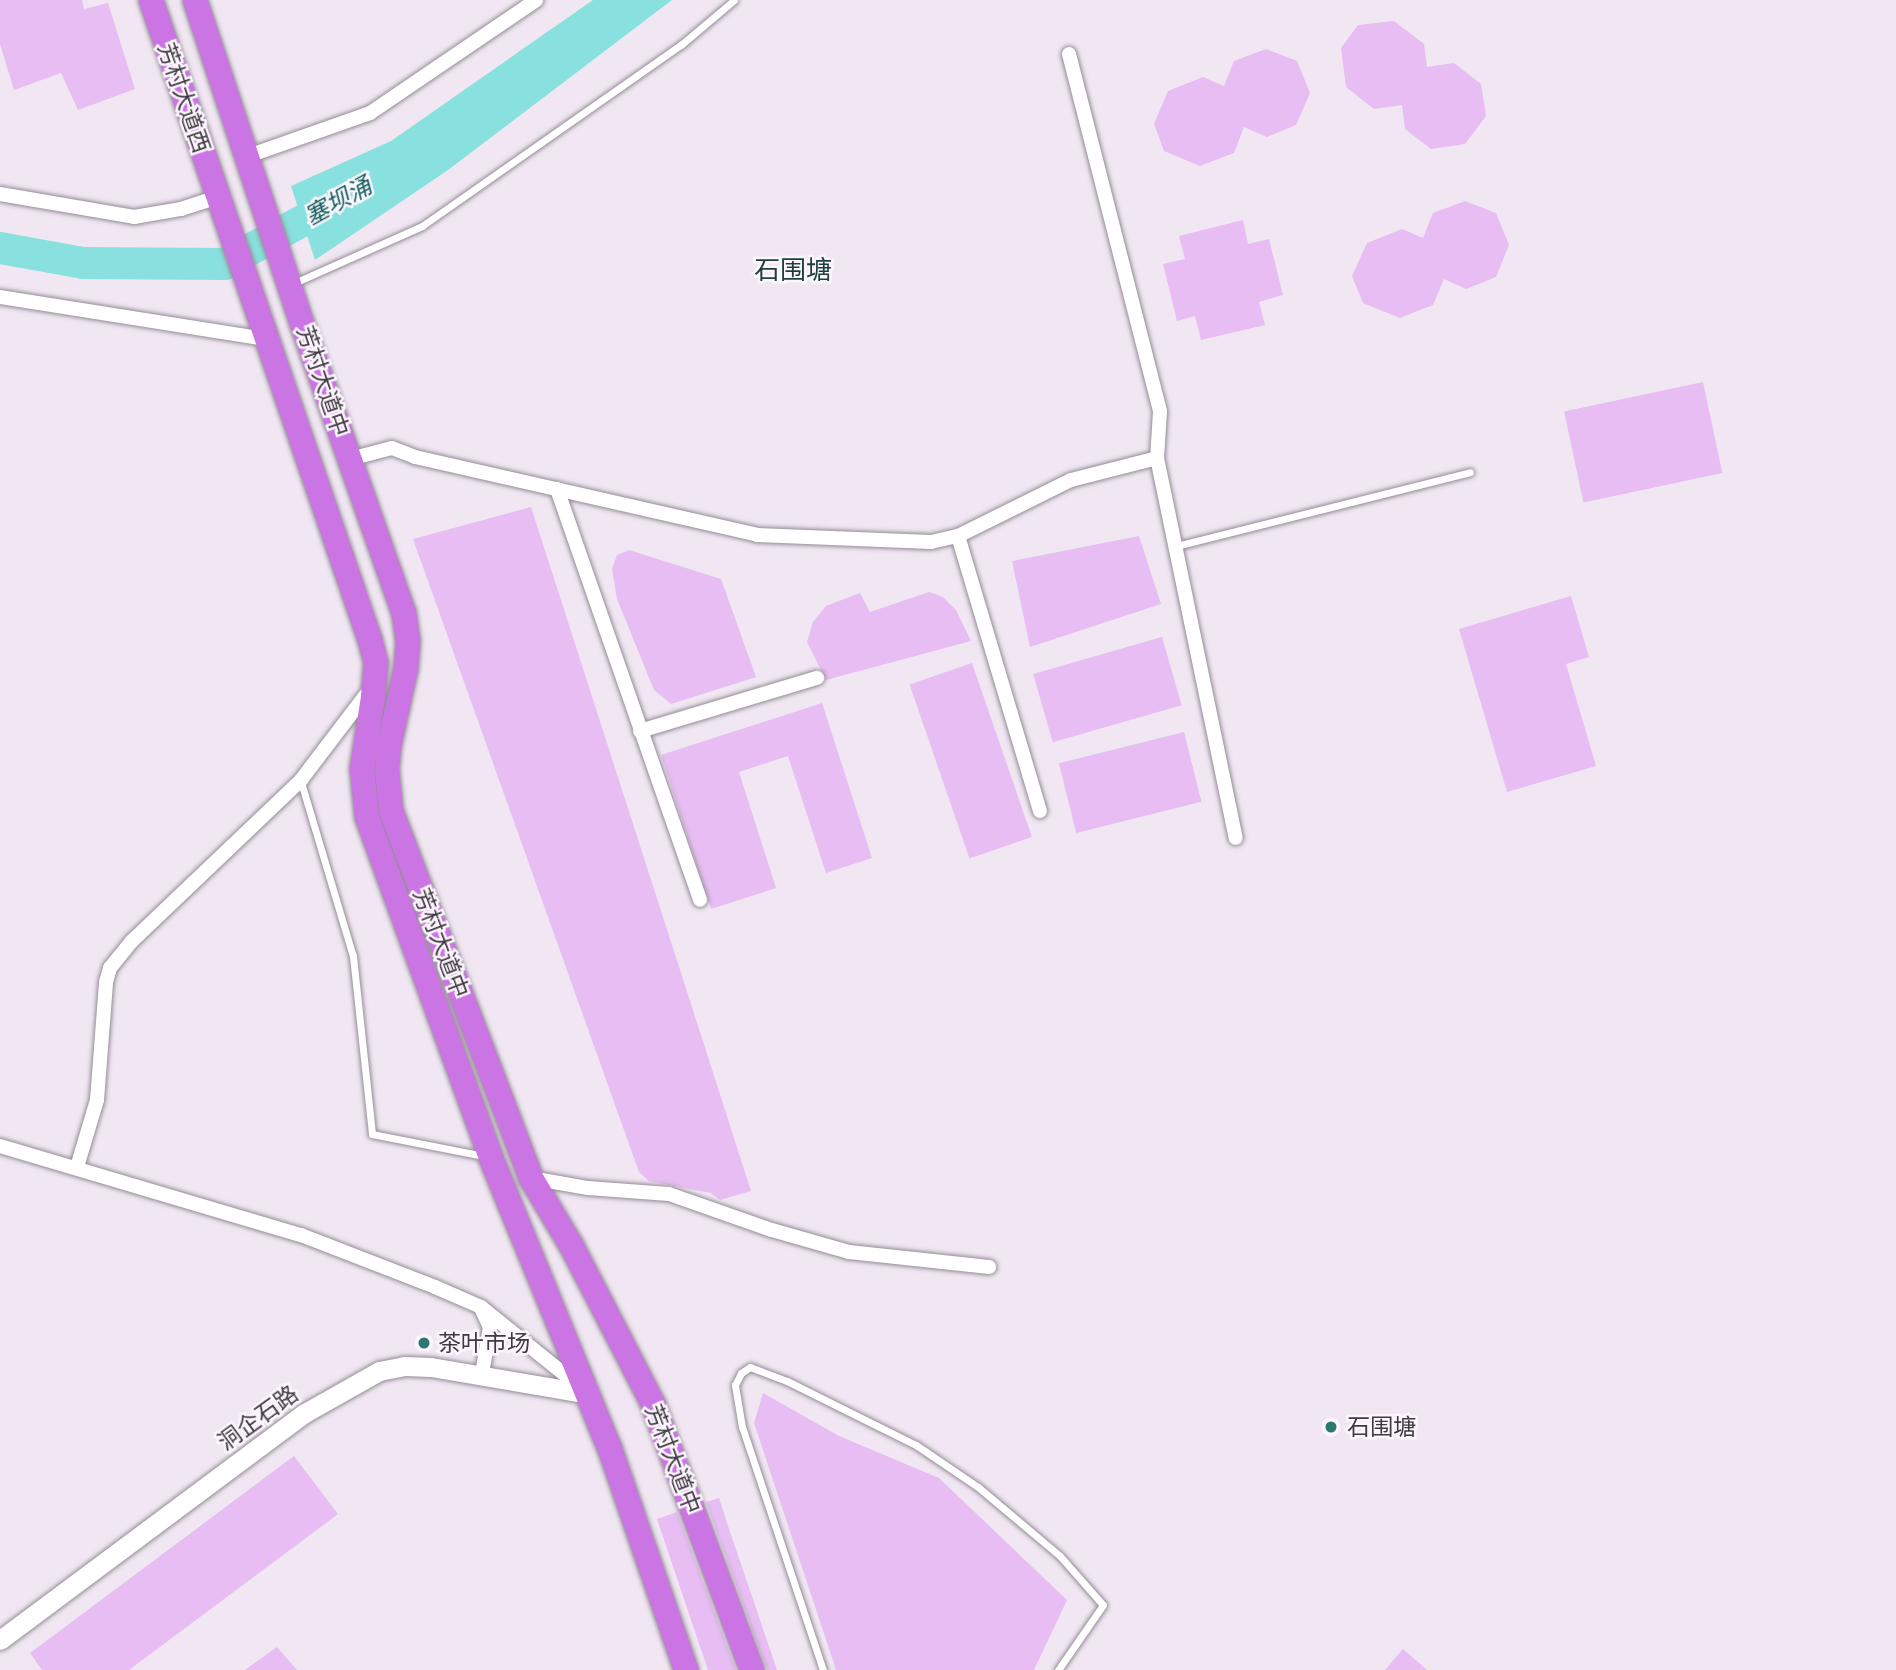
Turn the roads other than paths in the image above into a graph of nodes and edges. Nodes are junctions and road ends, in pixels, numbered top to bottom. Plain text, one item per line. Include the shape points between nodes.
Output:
1 (151, 0) edge
2 (195, 0) edge
3 (536, 0) edge
4 (734, 0) edge
5 (1069, 54) dead end
6 (226, 94) junction
7 (184, 100) junction
8 (248, 156) junction
9 (258, 188) joint
10 (0, 194) edge
11 (217, 197) junction
12 (289, 285) junction
13 (0, 297) edge
14 (266, 339) junction
15 (1157, 458) junction
16 (350, 459) junction
17 (1470, 472) dead end
18 (556, 489) junction
19 (958, 536) junction
20 (1175, 547) junction
21 (817, 678) dead end
22 (365, 696) dead end
23 (640, 731) junction
24 (300, 780) junction
25 (1040, 811) dead end
26 (1236, 838) dead end
27 (700, 900) dead end
28 (0, 1146) edge
29 (491, 1158) junction
30 (77, 1167) junction
31 (531, 1178) junction
32 (989, 1267) dead end
33 (481, 1307) junction
34 (482, 1374) junction
35 (589, 1394) junction
36 (0, 1640) edge
37 (686, 1670) edge
38 (752, 1670) edge
39 (823, 1670) edge
40 (1058, 1670) edge

1 - 7 highway, 芳村大道西
2 - 6 highway, 芳村大道西
3 - 8 street via 370,113
4 - 12 lane via 682,44 422,226
5 - 15 street via 1160,412
6 - 7 highway via 200,81 192,84
6 - 8 highway, 芳村大道西
7 - 11 highway, 芳村大道西
8 - 9 highway, 芳村大道西
9 - 12 highway, 芳村大道中
10 - 11 street via 134,218
11 - 14 highway, 芳村大道中
12 - 16 highway, 芳村大道中
13 - 14 street
14 - 29 highway, 芳村大道中 via 376,663 362,769 367,817
15 - 19 street via 1071,480
15 - 20 street
16 - 18 street via 392,448
16 - 31 highway, 芳村大道中 via 404,613 408,641 403,690 389,746 391,811
17 - 20 lane
18 - 19 street via 758,535 931,542
18 - 23 street
19 - 25 street
20 - 26 street
21 - 23 street
22 - 24 street
23 - 27 street
24 - 29 lane via 353,956 372,1134
24 - 30 street via 132,941 110,968 97,1100
28 - 30 street
29 - 35 highway, 芳村大道中
30 - 33 street via 346,1251
31 - 32 street via 669,1194 849,1252
31 - 38 highway, 芳村大道中 via 653,1404
33 - 34 street via 490,1327
33 - 35 street
34 - 35 street, 洞企石路
34 - 36 street, 洞企石路 via 404,1366 356,1381 303,1414
35 - 37 highway, 芳村大道中
39 - 40 lane via 742,1427 735,1385 750,1367 915,1444 978,1487 1060,1556 1103,1605

